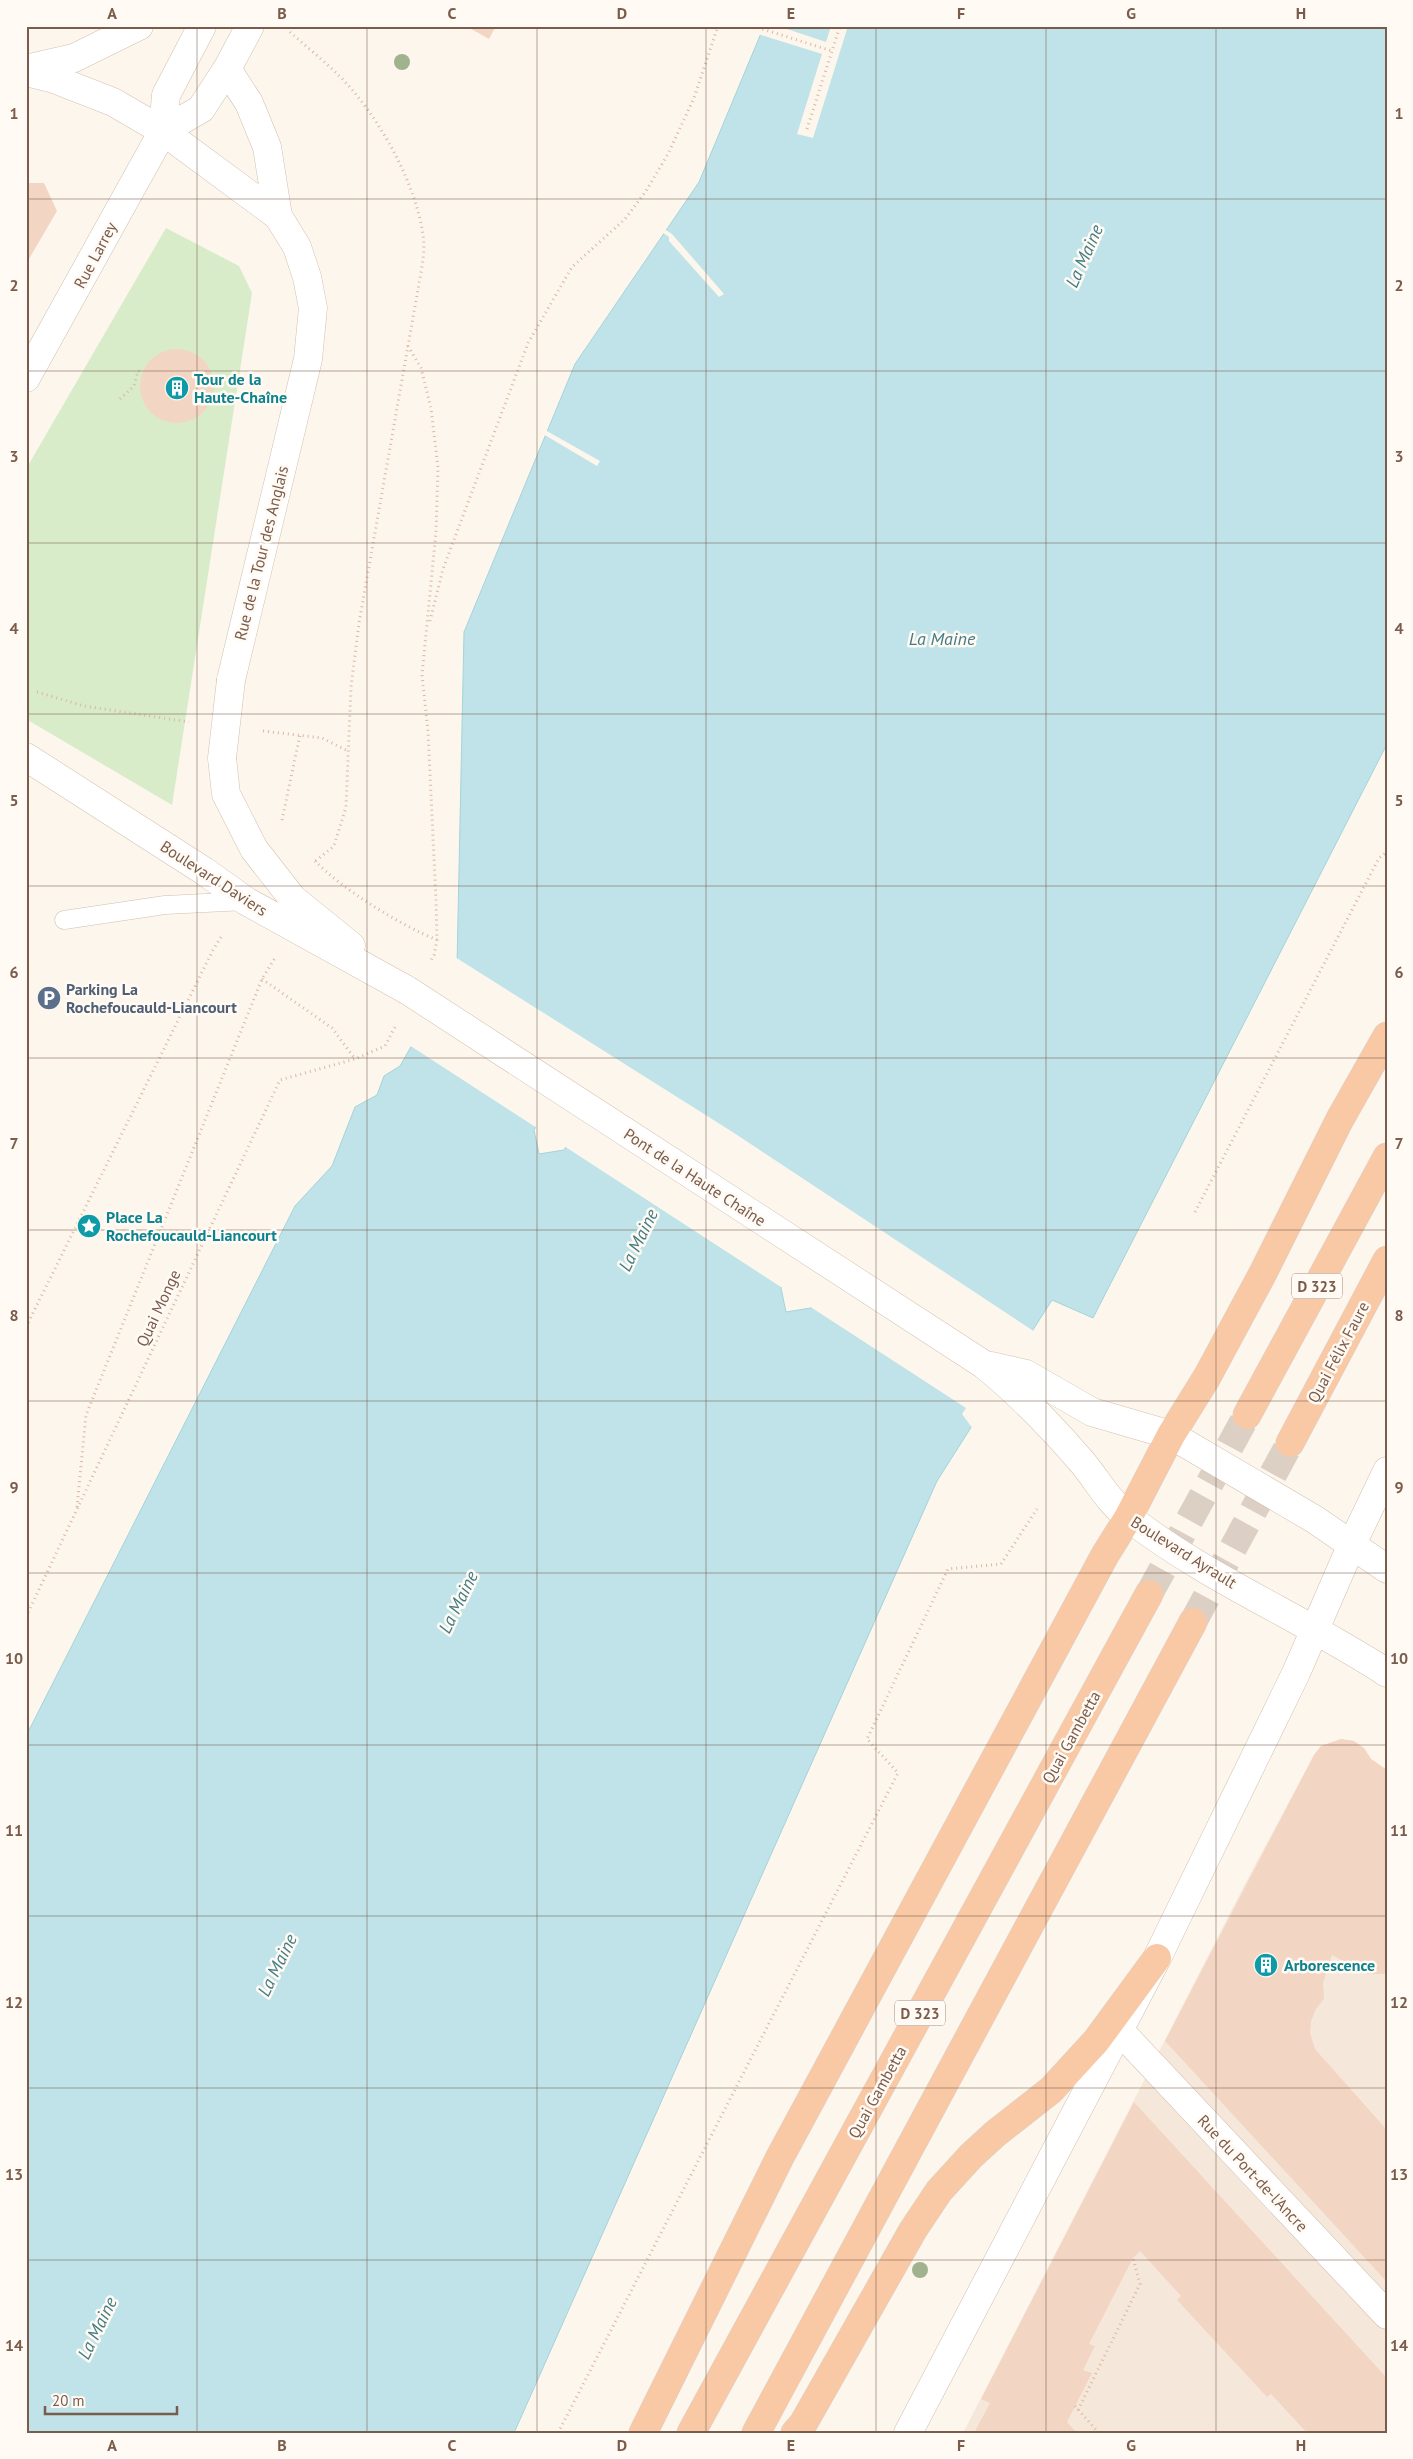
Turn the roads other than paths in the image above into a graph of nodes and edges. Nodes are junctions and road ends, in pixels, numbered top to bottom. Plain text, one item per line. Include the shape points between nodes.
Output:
1 (139, 26) edge
2 (202, 26) edge
3 (250, 26) edge
4 (227, 69) junction
5 (26, 70) edge
6 (163, 131) junction
7 (278, 216) junction
8 (26, 378) edge
9 (26, 757) edge
10 (246, 901) junction
11 (64, 920) dead end
12 (397, 984) junction
13 (1387, 1036) edge
14 (1387, 1157) edge
15 (1387, 1260) edge
16 (1021, 1382) junction
17 (1247, 1415) tunnel mouth
18 (1171, 1436) junction
19 (1290, 1443) tunnel mouth
20 (1387, 1471) edge
21 (1128, 1518) junction
22 (1352, 1544) junction
23 (1387, 1570) edge
24 (1149, 1594) tunnel mouth
25 (1193, 1622) tunnel mouth
26 (1314, 1632) junction
27 (1387, 1674) edge
28 (1157, 1958) junction
29 (1120, 2030) junction
30 (1387, 2315) edge
31 (643, 2433) edge
32 (691, 2433) edge
33 (756, 2433) edge
34 (796, 2433) edge
35 (908, 2433) edge

1 - 5 main road via 74,58
2 - 6 main road, Rue Larrey via 166,95
3 - 4 main road
4 - 6 main road via 202,108
4 - 7 main road via 249,103 267,148
5 - 6 main road, Rue de la Tour des Anglais via 113,102
6 - 7 main road, Rue de la Tour des Anglais
6 - 8 main road, Rue Larrey
7 - 12 main road, Rue de la Tour des Anglais, bridge via 296,247 313,308 308,359 231,680 222,758 226,794 254,850 293,899
9 - 10 main road, Boulevard Daviers
10 - 11 lane via 165,905
10 - 12 main road, Boulevard Daviers
12 - 16 main road, Pont de la Haute Chaîne, bridge via 983,1364
13 - 18 highway via 1340,1119 1207,1378
14 - 17 highway, D 323
15 - 19 highway, Quai Félix Faure / D 323
16 - 18 main road via 1092,1412
16 - 21 main road, Boulevard Ayrault via 1110,1502
18 - 21 highway
18 - 22 main road
20 - 22 main road
21 - 26 main road, Boulevard Ayrault via 1188,1558
21 - 31 highway via 1104,1555 785,2148
22 - 23 main road
22 - 26 main road
24 - 32 highway, Quai Gambetta / D 323
25 - 33 highway
26 - 27 main road, Boulevard Ayrault
26 - 28 main road
28 - 29 main road
28 - 34 highway via 1096,2041 1051,2090 994,2134 939,2191 913,2230
29 - 30 main road, Rue du Port-de-l'Ancre
29 - 35 main road

